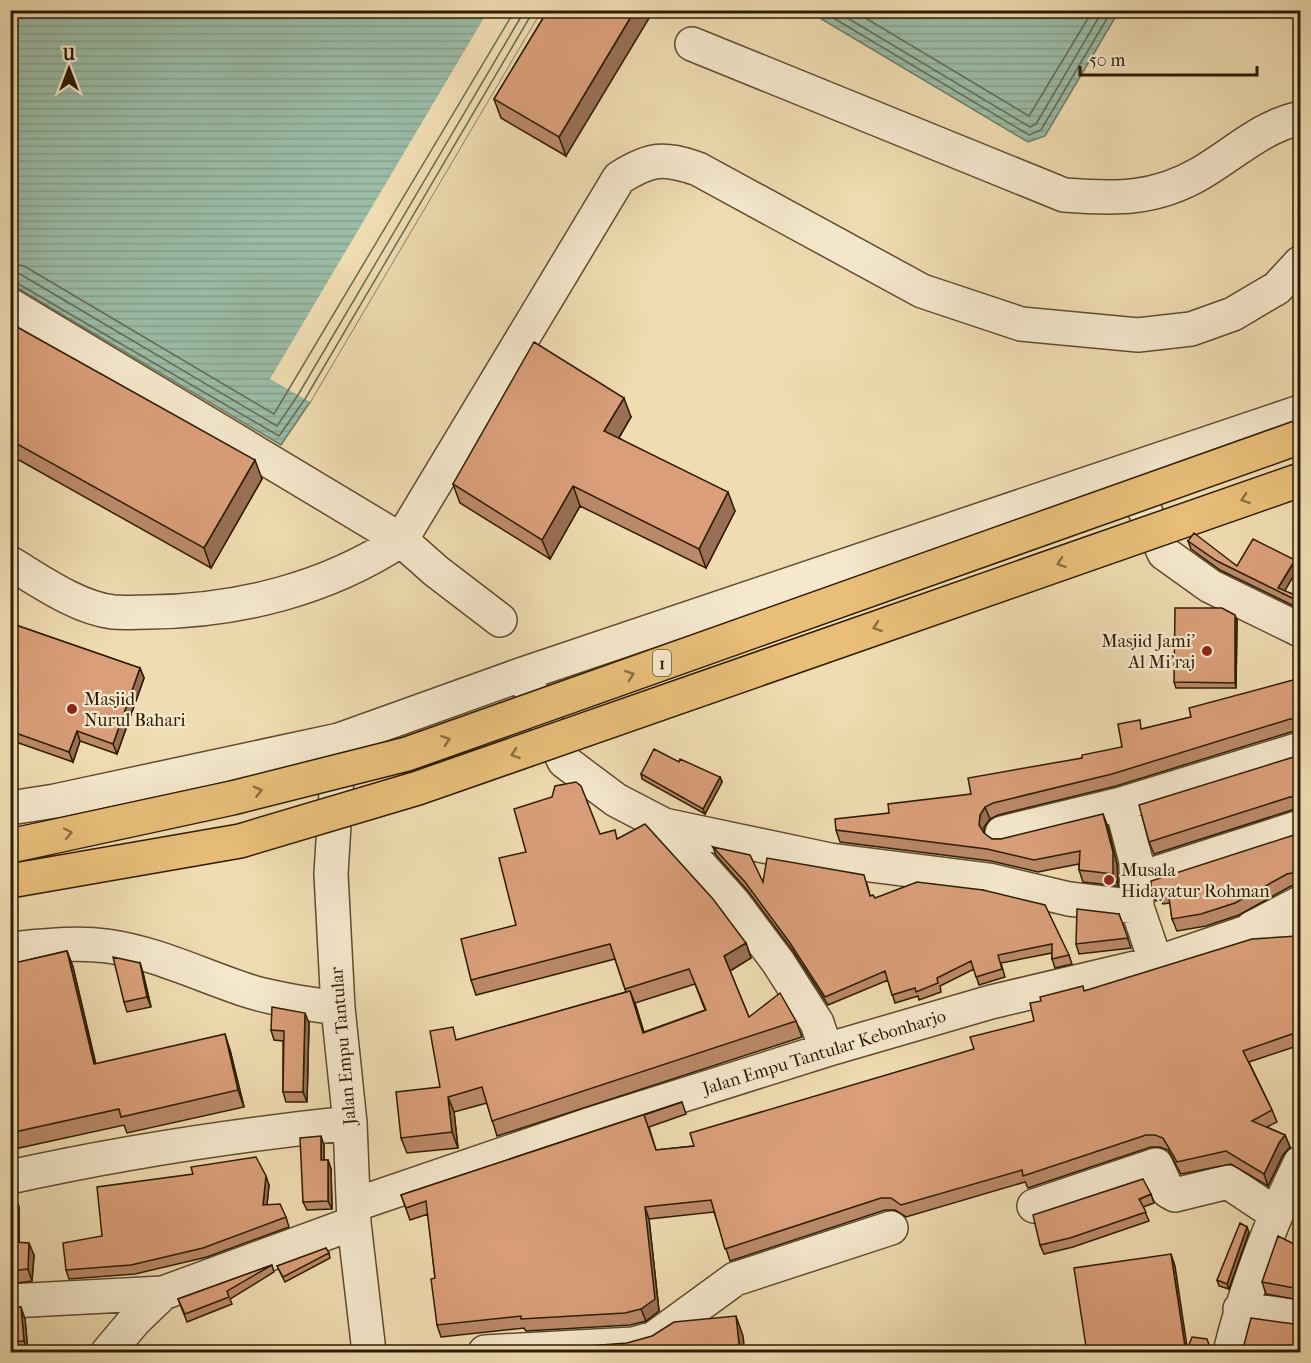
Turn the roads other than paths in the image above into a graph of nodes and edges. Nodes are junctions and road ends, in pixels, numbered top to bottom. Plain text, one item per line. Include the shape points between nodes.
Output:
1 (692, 44) dead end
2 (1300, 118) edge
3 (1300, 263) edge
4 (10, 305) edge
5 (1300, 412) edge
6 (1300, 437) edge
7 (1127, 471) junction
8 (1300, 480) edge
9 (402, 540) junction
10 (11, 564) edge
11 (500, 620) dead end
12 (1300, 630) edge
13 (523, 674) junction
14 (339, 740) junction
15 (1300, 749) edge
16 (1121, 804) junction
17 (10, 808) edge
18 (664, 825) junction
19 (1300, 827) edge
20 (1002, 833) dead end
21 (10, 846) edge
22 (10, 880) edge
23 (1137, 893) junction
24 (1300, 903) edge
25 (1300, 929) edge
26 (1244, 933) junction
27 (10, 949) edge
28 (1156, 963) junction
29 (338, 1008) junction
30 (826, 1050) junction
31 (350, 1123) junction
32 (1300, 1164) edge
33 (10, 1177) edge
34 (1034, 1206) dead end
35 (1285, 1212) edge
36 (354, 1214) junction
37 (891, 1228) dead end
38 (163, 1293) junction
39 (10, 1301) edge
40 (1240, 1309) junction
41 (1300, 1317) edge
42 (108, 1353) edge
43 (369, 1353) edge
44 (485, 1353) edge
45 (1230, 1353) edge

1 - 2 street via 1064,195 1116,199 1158,193 1201,173 1267,129
3 - 9 street via 1277,288 1233,314 1191,329 1138,335 1021,324 922,291 698,168 670,159 644,163 619,178
4 - 9 street
5 - 7 street
21 -> 6 highway, 1, bridge via 232,798 407,754
7 - 12 street via 1164,554 1210,586
7 - 13 street
8 -> 22 highway, 1, bridge via 418,788 240,841
9 - 10 street via 334,575 262,600 187,611 112,612 65,596
9 - 11 street
13 - 14 street
13 - 18 street via 564,761 616,800
14 - 17 street
14 - 29 street, Jalan Empu Tantular via 331,874
15 - 16 street
16 - 20 street
16 - 23 street via 1137,861
18 - 23 street via 812,857 989,880 1069,899
18 - 30 street via 733,902 778,962 817,1023
19 - 23 street
23 - 28 street
24 - 26 street
25 - 26 street, Jalan Empu Tantular Kebonharjo
26 - 28 street, Jalan Empu Tantular Kebonharjo
27 - 29 street via 62,944 107,946 159,958 268,996
28 - 30 street, Jalan Empu Tantular Kebonharjo via 991,1002
29 - 31 street, Jalan Empu Tantular
30 - 36 street, Jalan Empu Tantular Kebonharjo via 588,1125
31 - 33 street via 189,1143
31 - 36 street, Jalan Empu Tantular
32 - 35 street
34 - 35 street via 1156,1165 1168,1191 1175,1195 1228,1182
35 - 40 street
36 - 38 street, Jalan Empu Tantular Kebonharjo
36 - 43 street, Jalan Empu Tantular
37 - 44 street via 735,1279 654,1338 633,1344
38 - 39 street
38 - 42 street
40 - 41 street
40 - 45 street

